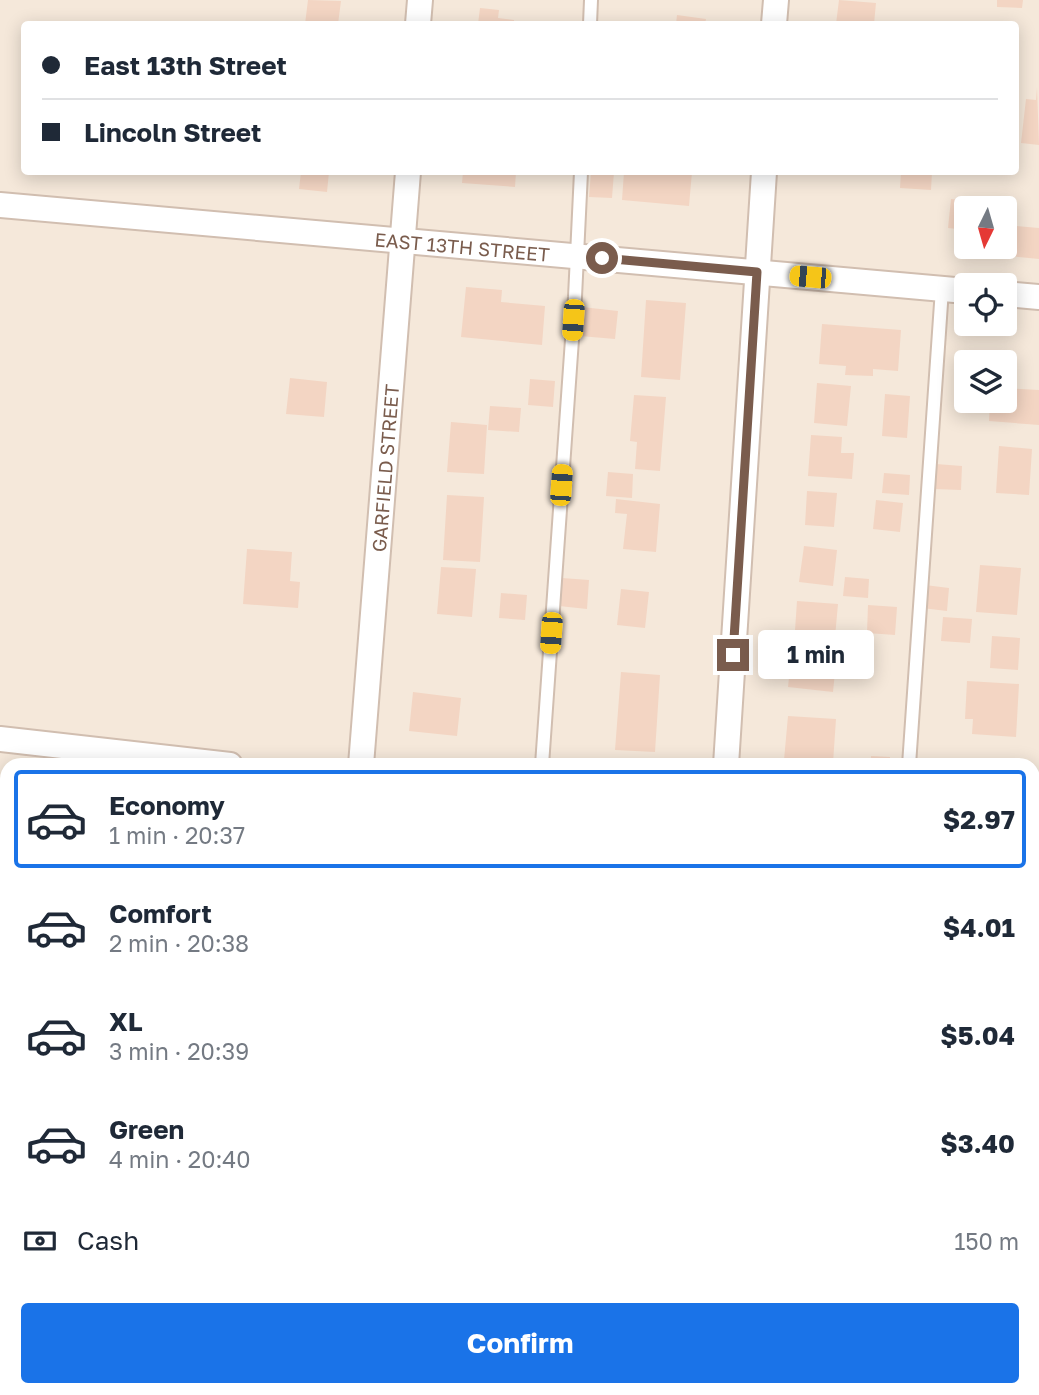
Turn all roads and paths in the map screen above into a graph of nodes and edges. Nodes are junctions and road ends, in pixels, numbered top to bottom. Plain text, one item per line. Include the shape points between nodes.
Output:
1 (420, 0) edge
2 (591, 0) edge
3 (776, 0) edge
4 (418, 21) edge
5 (590, 21) edge
6 (774, 21) edge
7 (408, 175) edge
8 (581, 175) edge
9 (764, 175) edge
10 (0, 205) edge
11 (403, 241) junction
12 (576, 256) junction
13 (757, 272) junction
14 (954, 290) edge
15 (1017, 295) edge
16 (1039, 297) edge
17 (0, 739) edge
18 (168, 758) edge
19 (362, 758) edge
20 (542, 758) edge
21 (726, 758) edge
22 (910, 758) edge

1 - 4 street
2 - 5 lane
3 - 6 street
7 - 11 street, GARFIELD STREET
8 - 12 lane
9 - 13 street
10 - 11 street, EAST 13TH STREET
11 - 12 street, EAST 13TH STREET
11 - 19 street, GARFIELD STREET
12 - 13 street, EAST 13TH STREET
12 - 20 lane
13 - 14 street, EAST 13TH STREET
13 - 21 street
14 - 22 lane
15 - 16 street
17 - 18 street

